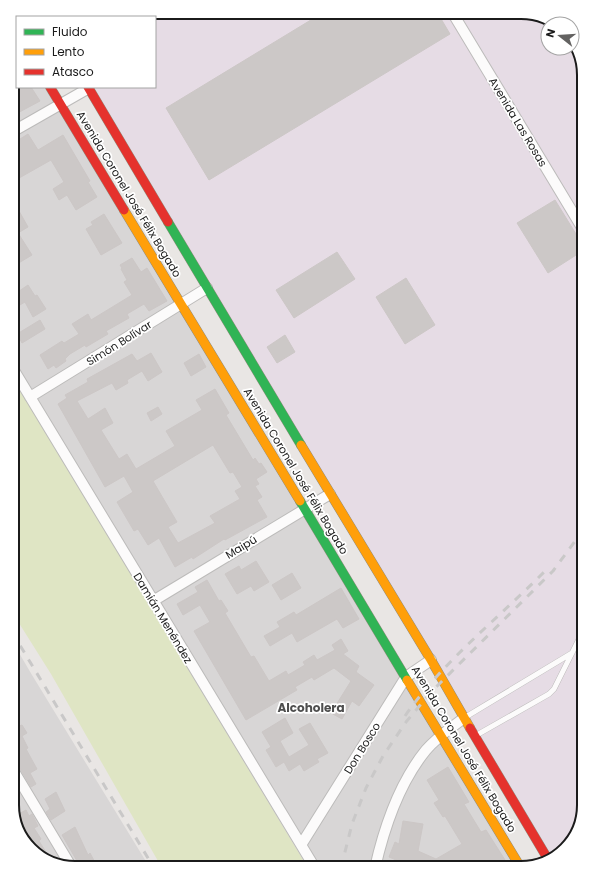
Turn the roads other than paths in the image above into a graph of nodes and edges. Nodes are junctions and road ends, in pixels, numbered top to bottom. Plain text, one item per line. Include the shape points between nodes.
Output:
1 (456, 19) edge
2 (51, 88) edge
3 (86, 88) edge
4 (89, 88) edge
5 (60, 103) junction
6 (19, 128) edge
7 (577, 219) edge
8 (207, 288) junction
9 (181, 304) junction
10 (19, 379) edge
11 (30, 398) junction
12 (330, 494) junction
13 (304, 508) junction
14 (153, 601) junction
15 (577, 644) edge
16 (573, 653) junction
17 (431, 660) junction
18 (406, 676) junction
19 (464, 718) junction
20 (441, 735) junction
21 (474, 736) junction
22 (19, 780) edge
23 (301, 845) junction
24 (546, 855) edge
25 (67, 860) edge
26 (311, 861) edge
27 (377, 861) edge
28 (517, 861) edge

1 - 7 street, Avenida Las Rosas
2 - 5 main road, Avenida Coronel José Félix Bogado
3 - 5 street
4 - 8 main road, Avenida Coronel José Félix Bogado
5 - 6 street
5 - 9 main road, Avenida Coronel José Félix Bogado
8 - 9 street, Simón Bolívar
8 - 12 main road, Avenida Coronel José Félix Bogado
9 - 11 street, Simón Bolívar
9 - 13 main road, Avenida Coronel José Félix Bogado
10 - 11 street, Damián Menéndez
11 - 14 street, Damián Menéndez
12 - 13 street, Maipú
12 - 17 main road, Avenida Coronel José Félix Bogado
13 - 14 street, Maipú
13 - 18 main road, Avenida Coronel José Félix Bogado
14 - 23 street, Damián Menéndez
15 - 16 lane
16 - 19 lane
16 - 21 lane via 549,694
17 - 18 street, Don Bosco
17 - 19 main road, Avenida Coronel José Félix Bogado
18 - 20 main road, Avenida Coronel José Félix Bogado
18 - 23 street, Don Bosco
19 - 20 street
19 - 21 main road, Avenida Coronel José Félix Bogado
20 - 27 street via 412,768 380,846
20 - 28 main road, Avenida Coronel José Félix Bogado
21 - 24 main road, Avenida Coronel José Félix Bogado
22 - 25 street
23 - 26 street, Damián Menéndez

